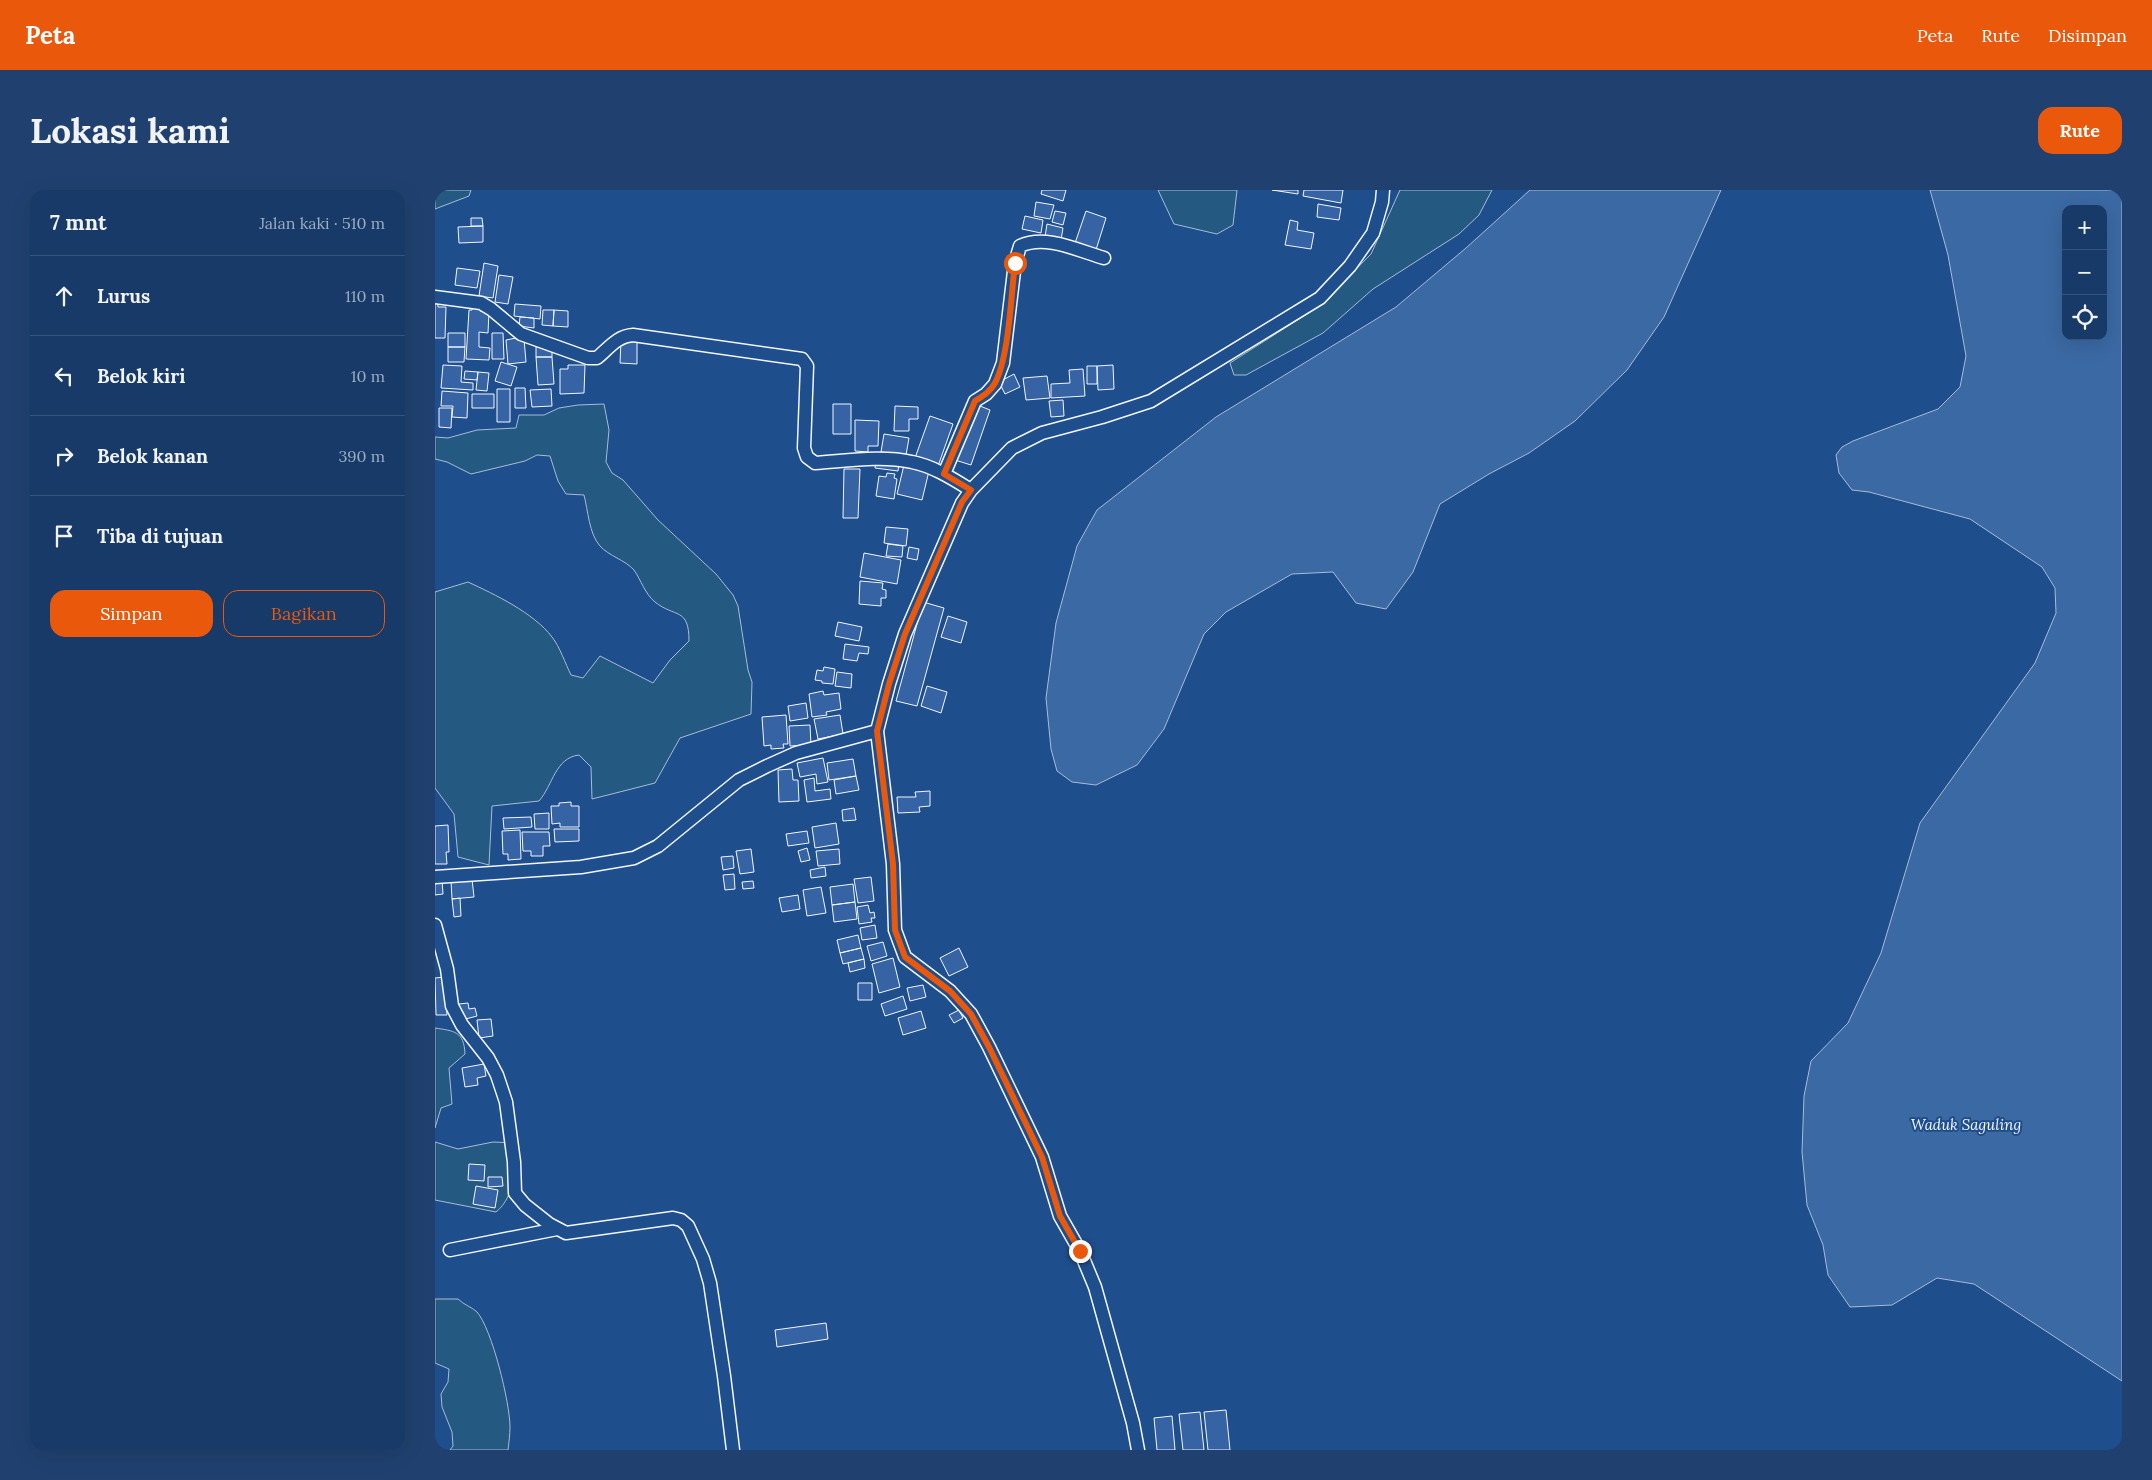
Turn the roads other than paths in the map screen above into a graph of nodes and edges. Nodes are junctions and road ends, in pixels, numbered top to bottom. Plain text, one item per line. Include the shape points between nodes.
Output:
1 (1383, 190) edge
2 (1104, 258) dead end
3 (435, 297) edge
4 (944, 474) junction
5 (971, 490) junction
6 (877, 731) junction
7 (435, 878) edge
8 (435, 925) edge
9 (441, 970) edge
10 (557, 1229) junction
11 (450, 1250) dead end
12 (733, 1450) edge
13 (1138, 1450) edge

1 - 5 street via 1373,233 1350,266 1320,298 1151,401 1042,433 1012,448
2 - 4 street via 1044,241 1020,246 1015,263 1003,363 995,384 975,401
3 - 4 street via 481,303 521,334 588,358 597,358 616,340 633,335 802,359 807,366 804,448 807,457 815,463 883,458 913,462
4 - 5 street
5 - 6 street via 962,502 905,634
6 - 7 street via 796,753 760,769 739,780 658,846 634,858 581,868
6 - 13 street via 893,864 895,930 899,943 905,957 950,991 971,1014 1042,1157 1060,1216 1095,1287
8 - 9 street
9 - 10 street via 452,1006 462,1025 497,1075 505,1102 515,1193 525,1205
10 - 11 street
10 - 12 street via 575,1233 673,1218 688,1226 710,1283

